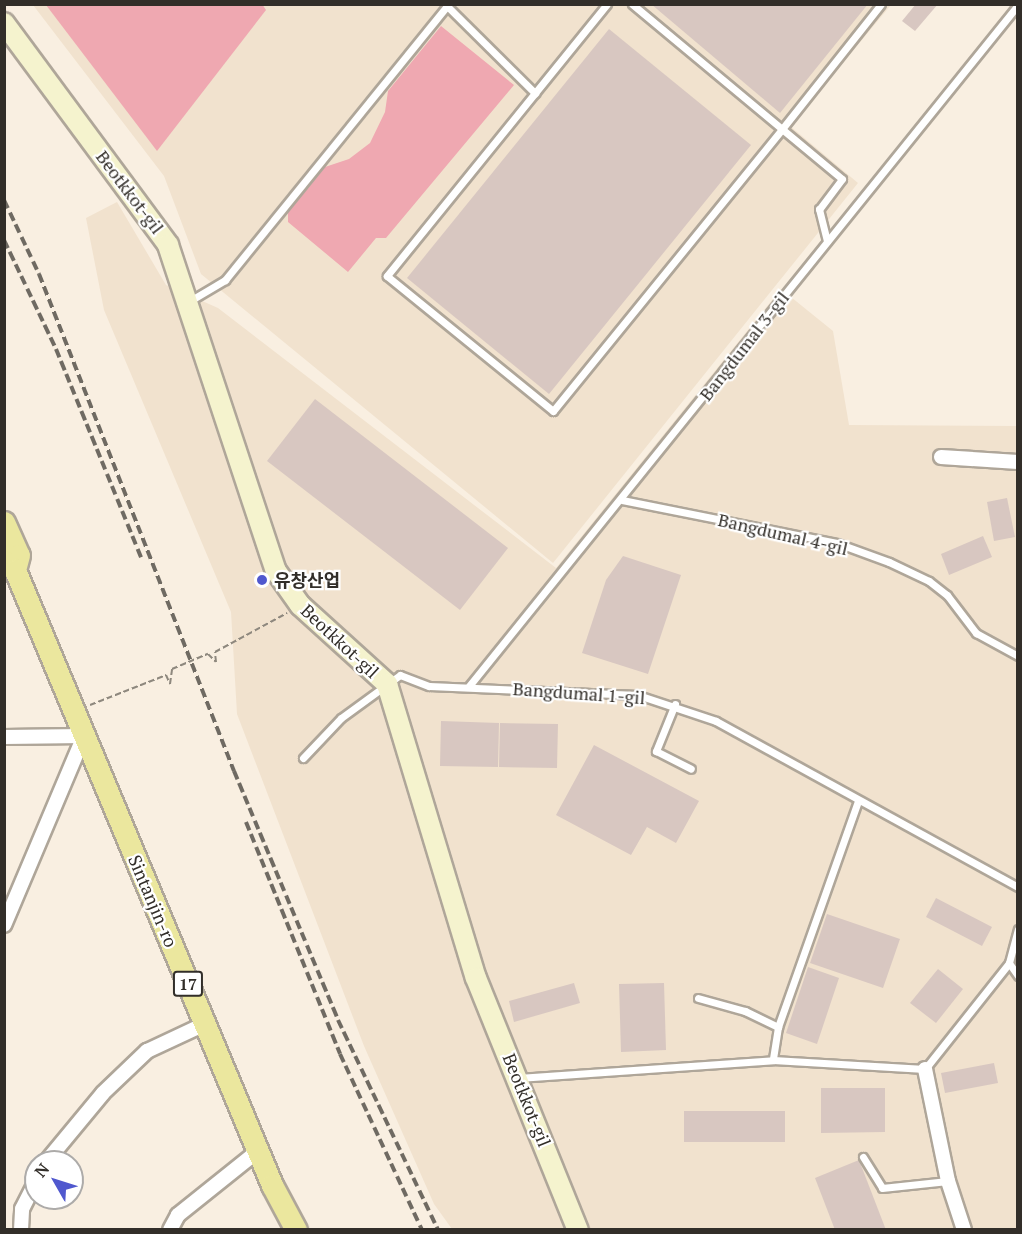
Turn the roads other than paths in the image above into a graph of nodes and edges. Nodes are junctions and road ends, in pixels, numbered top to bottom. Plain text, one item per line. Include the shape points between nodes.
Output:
1 (607, 4) edge
2 (633, 4) edge
3 (880, 4) edge
4 (1017, 5) edge
5 (4, 23) edge
6 (535, 93) junction
7 (782, 129) junction
8 (827, 241) junction
9 (188, 302) junction
10 (940, 457) dead end
11 (1017, 462) edge
12 (621, 500) junction
13 (4, 522) edge
14 (10, 565) edge
15 (1017, 656) edge
16 (387, 684) junction
17 (469, 686) junction
18 (675, 704) junction
19 (84, 736) junction
20 (4, 737) edge
21 (303, 759) dead end
22 (691, 769) dead end
23 (858, 801) junction
24 (1017, 887) edge
25 (4, 925) edge
26 (1017, 929) edge
27 (1009, 963) junction
28 (1017, 976) edge
29 (698, 998) dead end
30 (205, 1024) junction
31 (778, 1027) junction
32 (773, 1060) junction
33 (925, 1069) junction
34 (518, 1078) junction
35 (56, 1150) edge
36 (258, 1151) junction
37 (863, 1157) dead end
38 (948, 1181) junction
39 (24, 1205) edge
40 (21, 1230) edge
41 (170, 1230) edge
42 (296, 1230) edge
43 (578, 1230) edge
44 (964, 1230) edge

1 - 6 lane
2 - 7 lane
3 - 7 lane
4 - 8 lane, Bangdumal 3-gil
5 - 9 street, Beotkkot-gil via 147,212 168,246
6 - 7 lane via 387,276 553,411
6 - 9 lane via 447,6 225,280
7 - 8 lane via 842,179 819,209
8 - 12 lane, Bangdumal 3-gil
9 - 16 street, Beotkkot-gil via 276,571 300,605
10 - 11 street
12 - 15 lane, Bangdumal 4-gil via 837,543 889,562 929,581 947,595 976,633
12 - 17 lane, Bangdumal 3-gil
13 - 14 main road, Sintanjin-ro / 17 via 19,555
14 - 19 main road, Sintanjin-ro / 17
16 - 17 lane, Bangdumal 1-gil via 400,675 429,686
16 - 21 lane via 340,718
16 - 34 street, Beotkkot-gil via 476,978
17 - 18 lane, Bangdumal 1-gil via 638,695
18 - 22 lane via 656,751
18 - 23 lane, Bangdumal 1-gil via 716,721
19 - 20 street
19 - 25 street
19 - 30 main road, Sintanjin-ro / 17
23 - 24 lane, Bangdumal 1-gil
23 - 31 lane
26 - 27 lane
27 - 28 lane
27 - 33 lane
29 - 31 lane via 745,1011
30 - 35 street via 147,1051 103,1093
30 - 36 main road, Sintanjin-ro / 17
31 - 32 lane
32 - 33 lane
32 - 34 lane
33 - 38 street
34 - 43 street, Beotkkot-gil
36 - 41 street via 178,1215
36 - 42 main road, Sintanjin-ro / 17
37 - 38 lane via 882,1188
38 - 44 street
39 - 40 street

